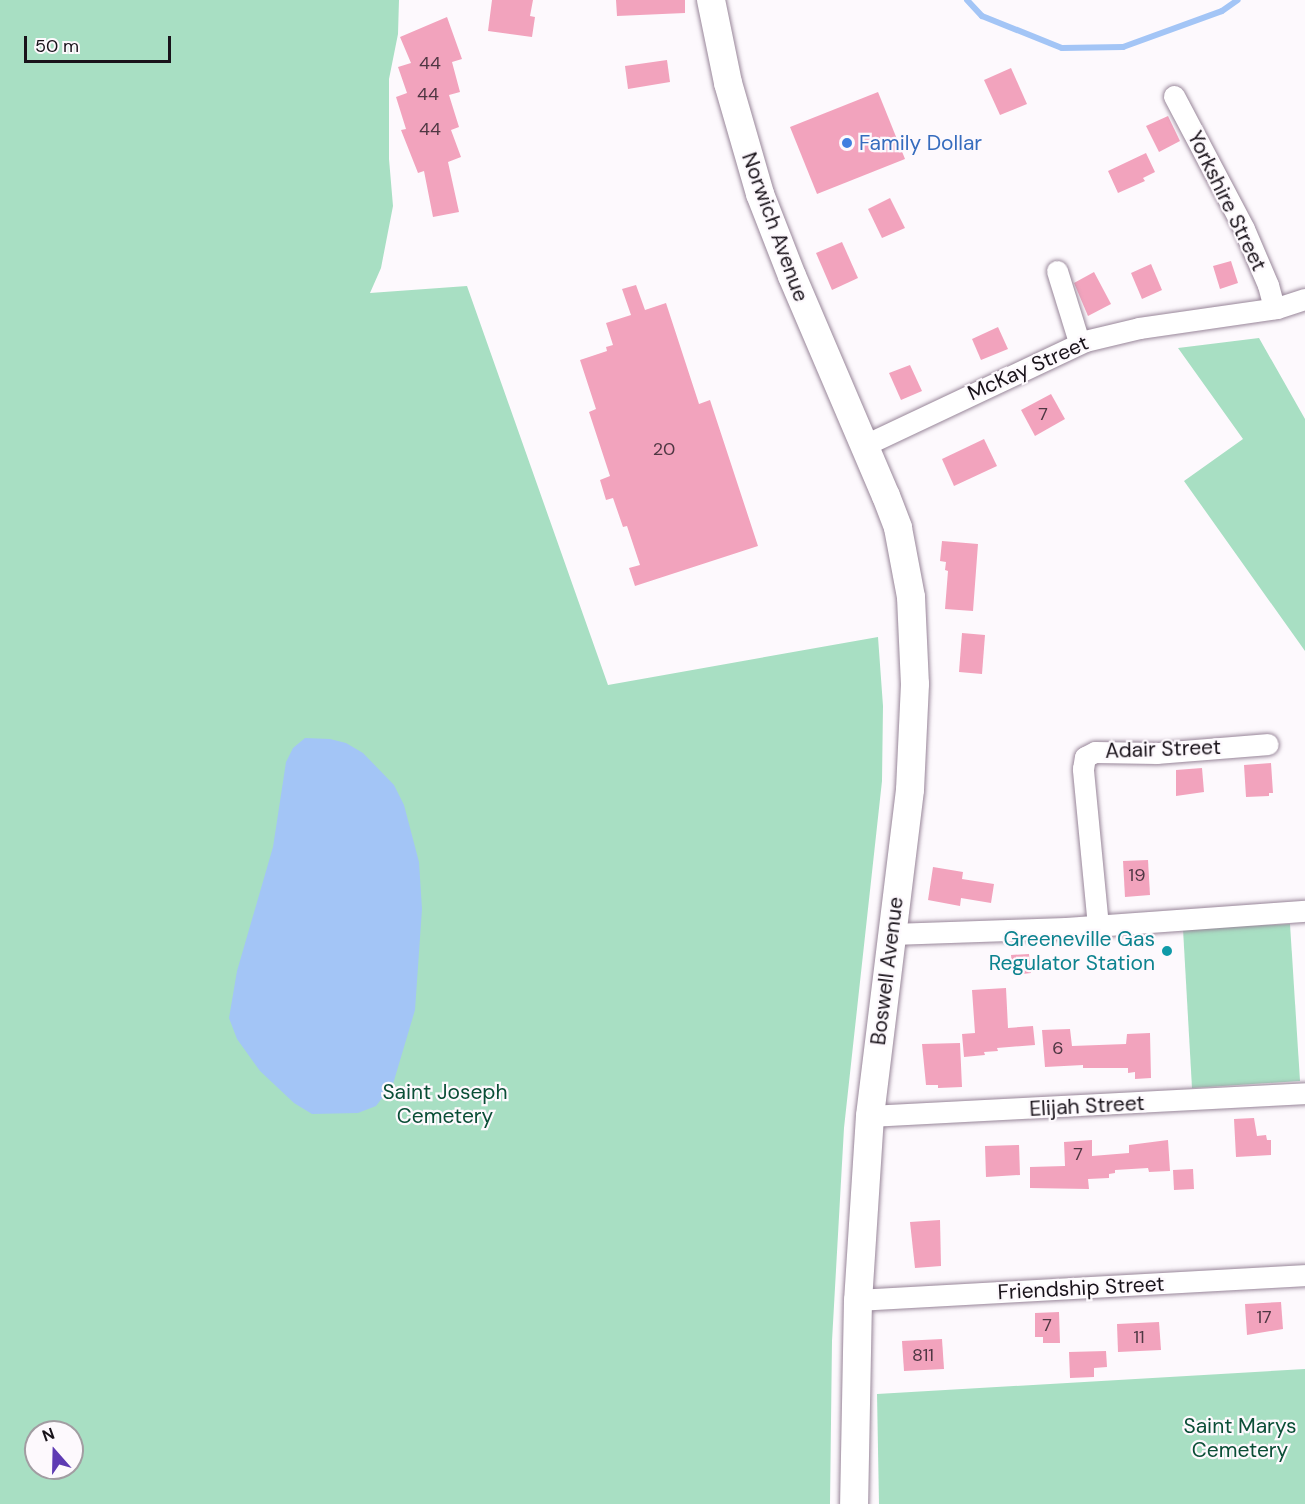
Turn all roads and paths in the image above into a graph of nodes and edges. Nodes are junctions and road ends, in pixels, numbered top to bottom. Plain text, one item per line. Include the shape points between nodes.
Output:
1 (711, 0) edge
2 (1174, 96) dead end
3 (1057, 272) dead end
4 (1305, 299) edge
5 (1274, 308) junction
6 (1080, 342) junction
7 (865, 445) junction
8 (1268, 744) dead end
9 (1305, 911) edge
10 (1098, 926) junction
11 (892, 933) junction
12 (1305, 1093) edge
13 (870, 1116) junction
14 (1305, 1275) edge
15 (858, 1300) junction
16 (854, 1504) edge

1 - 7 main road, Norwich Avenue via 728,83 760,194
2 - 5 street, Yorkshire Street via 1239,218
3 - 6 street
4 - 5 street, McKay Street
5 - 6 street, McKay Street via 1139,328
6 - 7 street, McKay Street
7 - 11 main road, Boswell Avenue via 898,528 911,597 915,684 910,790
8 - 10 street, Adair Street via 1157,753 1095,752 1085,757
9 - 10 street
10 - 11 street
11 - 13 main road, Boswell Avenue
12 - 13 street, Elijah Street
13 - 15 main road, Boswell Avenue
14 - 15 street, Friendship Street
15 - 16 main road, Boswell Avenue

